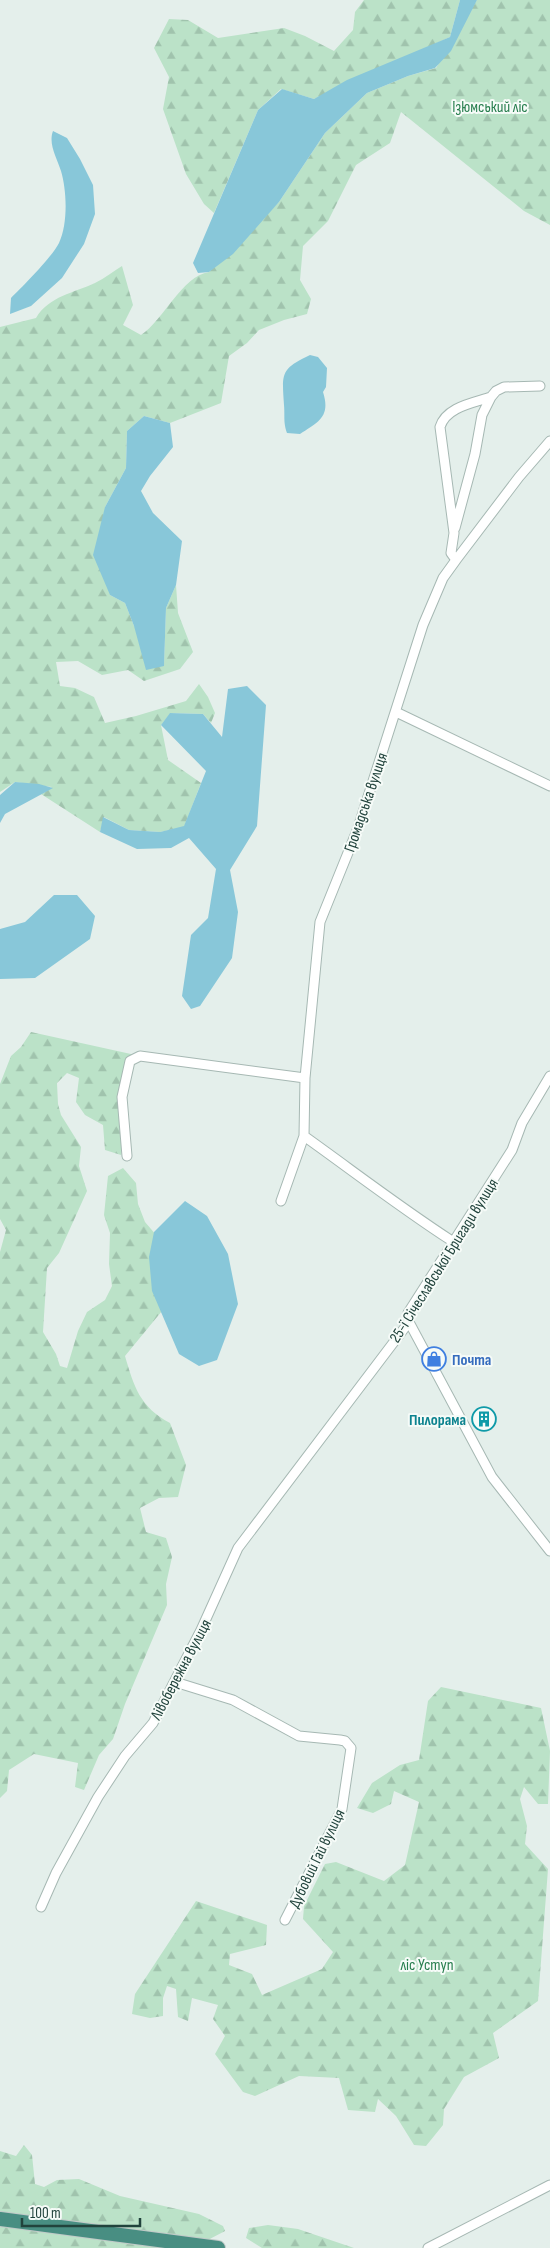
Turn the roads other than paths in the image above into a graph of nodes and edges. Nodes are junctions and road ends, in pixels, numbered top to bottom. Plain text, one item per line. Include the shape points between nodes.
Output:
1 (540, 386) dead end
2 (491, 397) junction
3 (550, 441) edge
4 (454, 533) junction
5 (456, 560) junction
6 (396, 712) junction
7 (550, 786) edge
8 (550, 1077) edge
9 (305, 1078) junction
10 (304, 1136) junction
11 (127, 1156) dead end
12 (281, 1201) dead end
13 (452, 1241) junction
14 (409, 1322) junction
15 (304, 1458) joint
16 (550, 1551) edge
17 (175, 1682) junction
18 (41, 1907) dead end
19 (285, 1920) dead end
20 (550, 2185) edge
21 (0, 2219) edge
22 (218, 2248) edge
23 (428, 2248) edge

1 - 2 street via 504,387
2 - 4 street via 478,429 475,454
2 - 4 street via 450,412 442,419 440,427
3 - 5 street, Громадська вулиця via 518,477
4 - 5 street via 451,553
5 - 6 street, Громадська вулиця via 423,624
6 - 7 street
6 - 9 street, Громадська вулиця via 358,828 320,922
8 - 13 street, 25-ї Січеславської Бригади вулиця via 522,1123 512,1150
9 - 10 street, Громадська вулиця
9 - 11 street via 140,1056 130,1061 122,1097
10 - 12 street, Громадська вулиця
10 - 13 street via 402,1209
13 - 14 street, 25-ї Січеславської Бригади вулиця via 408,1313
14 - 15 street, 25-ї Січеславської Бригади вулиця
14 - 16 street via 492,1477
15 - 17 street, Лівобережна вулиця via 238,1548
17 - 18 street, Лівобережна вулиця via 153,1723 124,1756 98,1797
17 - 19 street, Дубовий Гай вулиця via 233,1700 298,1736 346,1741 351,1748 342,1809
20 - 23 street
21 - 22 highway

